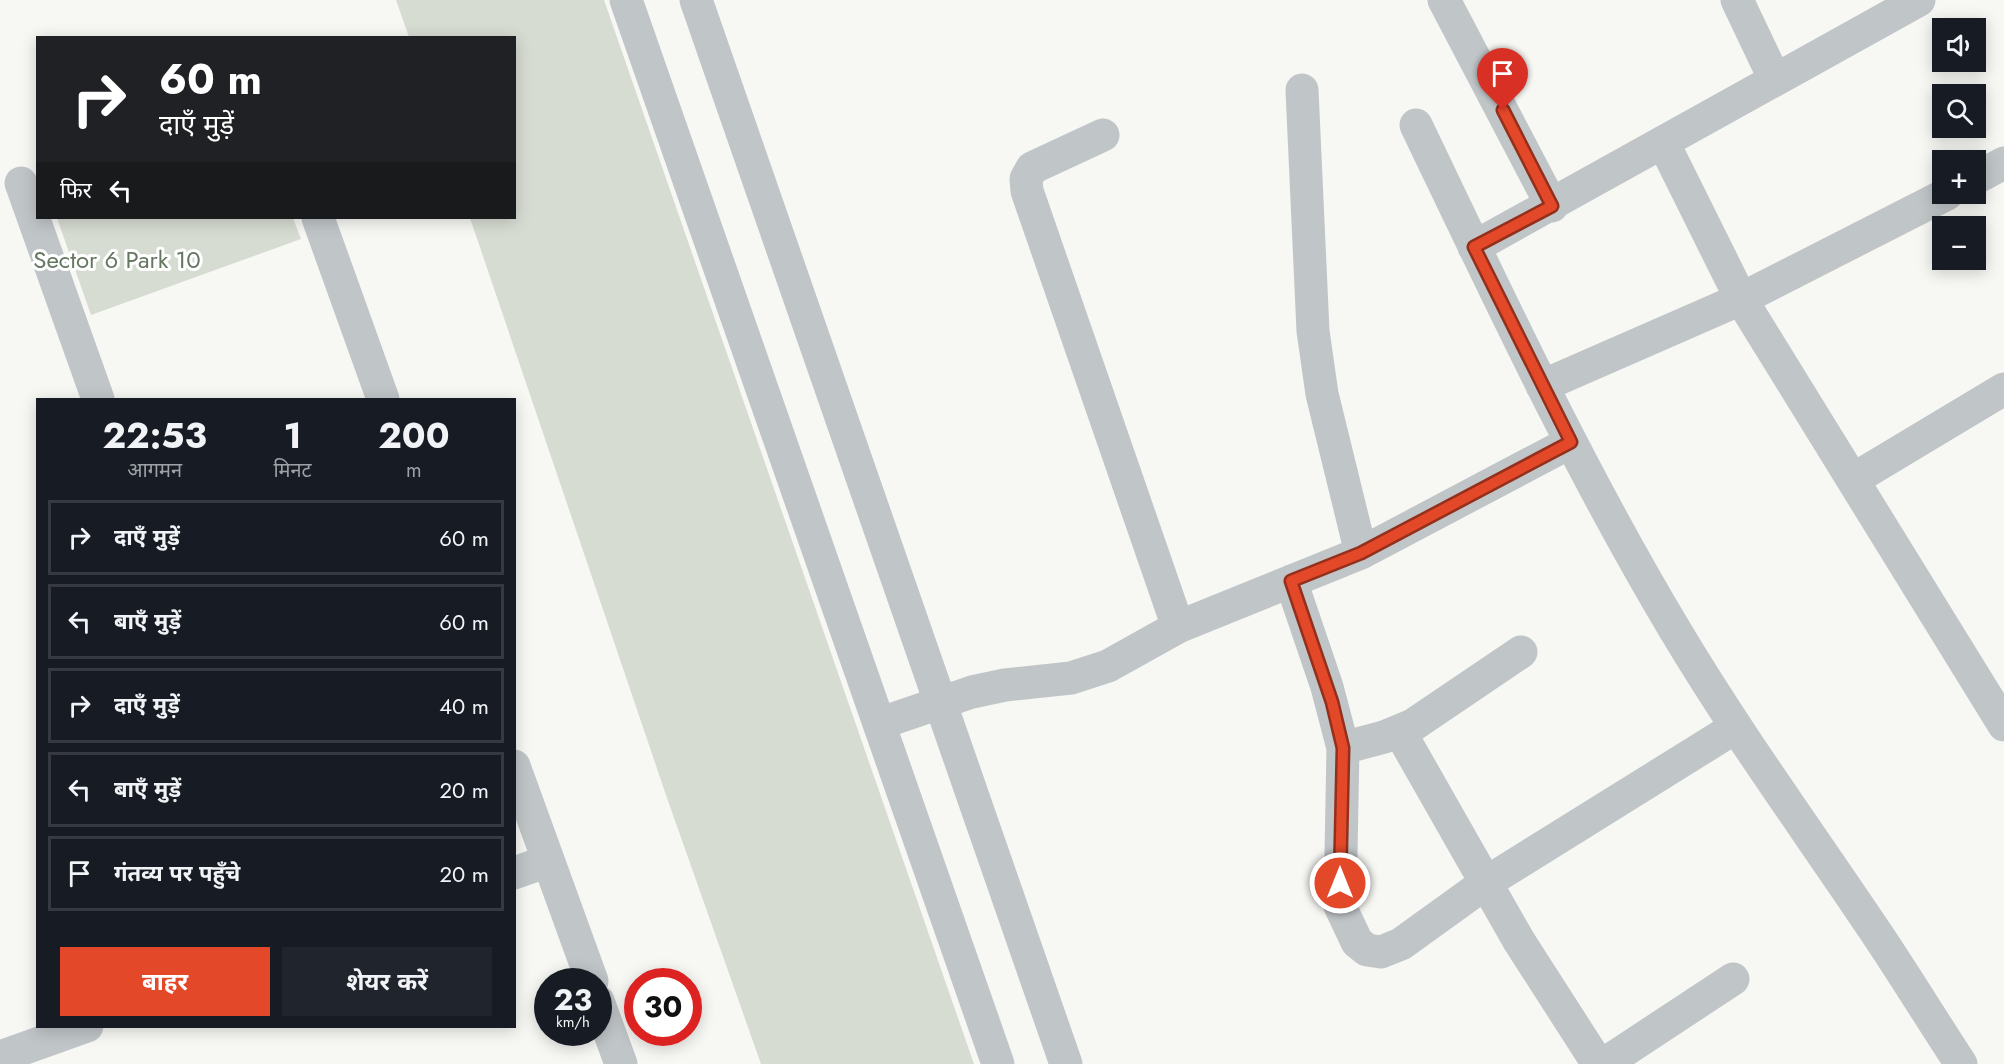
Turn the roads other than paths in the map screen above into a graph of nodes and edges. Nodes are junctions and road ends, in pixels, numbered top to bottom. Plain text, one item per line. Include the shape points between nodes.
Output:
1 (626, 0) edge
2 (696, 0) edge
3 (1444, 0) edge
4 (1737, 0) edge
5 (1919, 0) edge
6 (1775, 80) junction
7 (1302, 90) dead end
8 (1416, 125) dead end
9 (1103, 135) dead end
10 (1663, 142) junction
11 (2004, 164) edge
12 (1986, 173) edge
13 (19, 183) edge
14 (1932, 202) edge
15 (1552, 206) junction
16 (318, 219) edge
17 (1474, 247) junction
18 (1742, 299) junction
19 (1542, 386) junction
20 (2004, 389) edge
21 (98, 398) edge
22 (383, 398) edge
23 (1571, 442) junction
24 (1854, 479) junction
25 (1361, 553) junction
26 (1291, 581) junction
27 (1178, 627) junction
28 (1521, 652) dead end
29 (939, 702) junction
30 (881, 723) junction
31 (2004, 724) edge
32 (1737, 728) junction
33 (1400, 732) junction
34 (1343, 748) junction
35 (516, 772) edge
36 (548, 861) junction
37 (516, 872) edge
38 (1487, 882) junction
39 (586, 968) edge
40 (1733, 979) dead end
41 (81, 1028) edge
42 (612, 1039) edge
43 (3, 1055) edge
44 (621, 1064) edge
45 (998, 1064) edge
46 (1066, 1064) edge
47 (1598, 1064) edge
48 (1604, 1064) edge
49 (1960, 1064) edge

1 - 30 street
2 - 29 street
3 - 15 street
4 - 6 street
5 - 6 street
6 - 10 street
7 - 25 street via 1313,332 1324,403
8 - 17 street
9 - 27 street via 1032,168 1026,179 1027,191
10 - 15 street
10 - 18 street
11 - 12 street
13 - 21 street
14 - 18 street
15 - 17 street
16 - 22 street
17 - 19 street
18 - 19 street
18 - 24 street
19 - 23 street
20 - 24 street
23 - 25 street
23 - 32 street via 1670,621
24 - 31 street
25 - 26 street
26 - 27 street
26 - 34 street
27 - 29 street via 1088,674 1005,685
28 - 33 street
29 - 30 street
29 - 46 street
30 - 45 street
32 - 38 street
32 - 49 street via 1877,933
33 - 34 street
33 - 38 street
34 - 38 street via 1340,906 1357,942 1367,951 1381,952 1401,944
35 - 36 street
36 - 37 street
36 - 39 street
38 - 47 street via 1519,941
40 - 48 street
41 - 43 street
42 - 44 street

